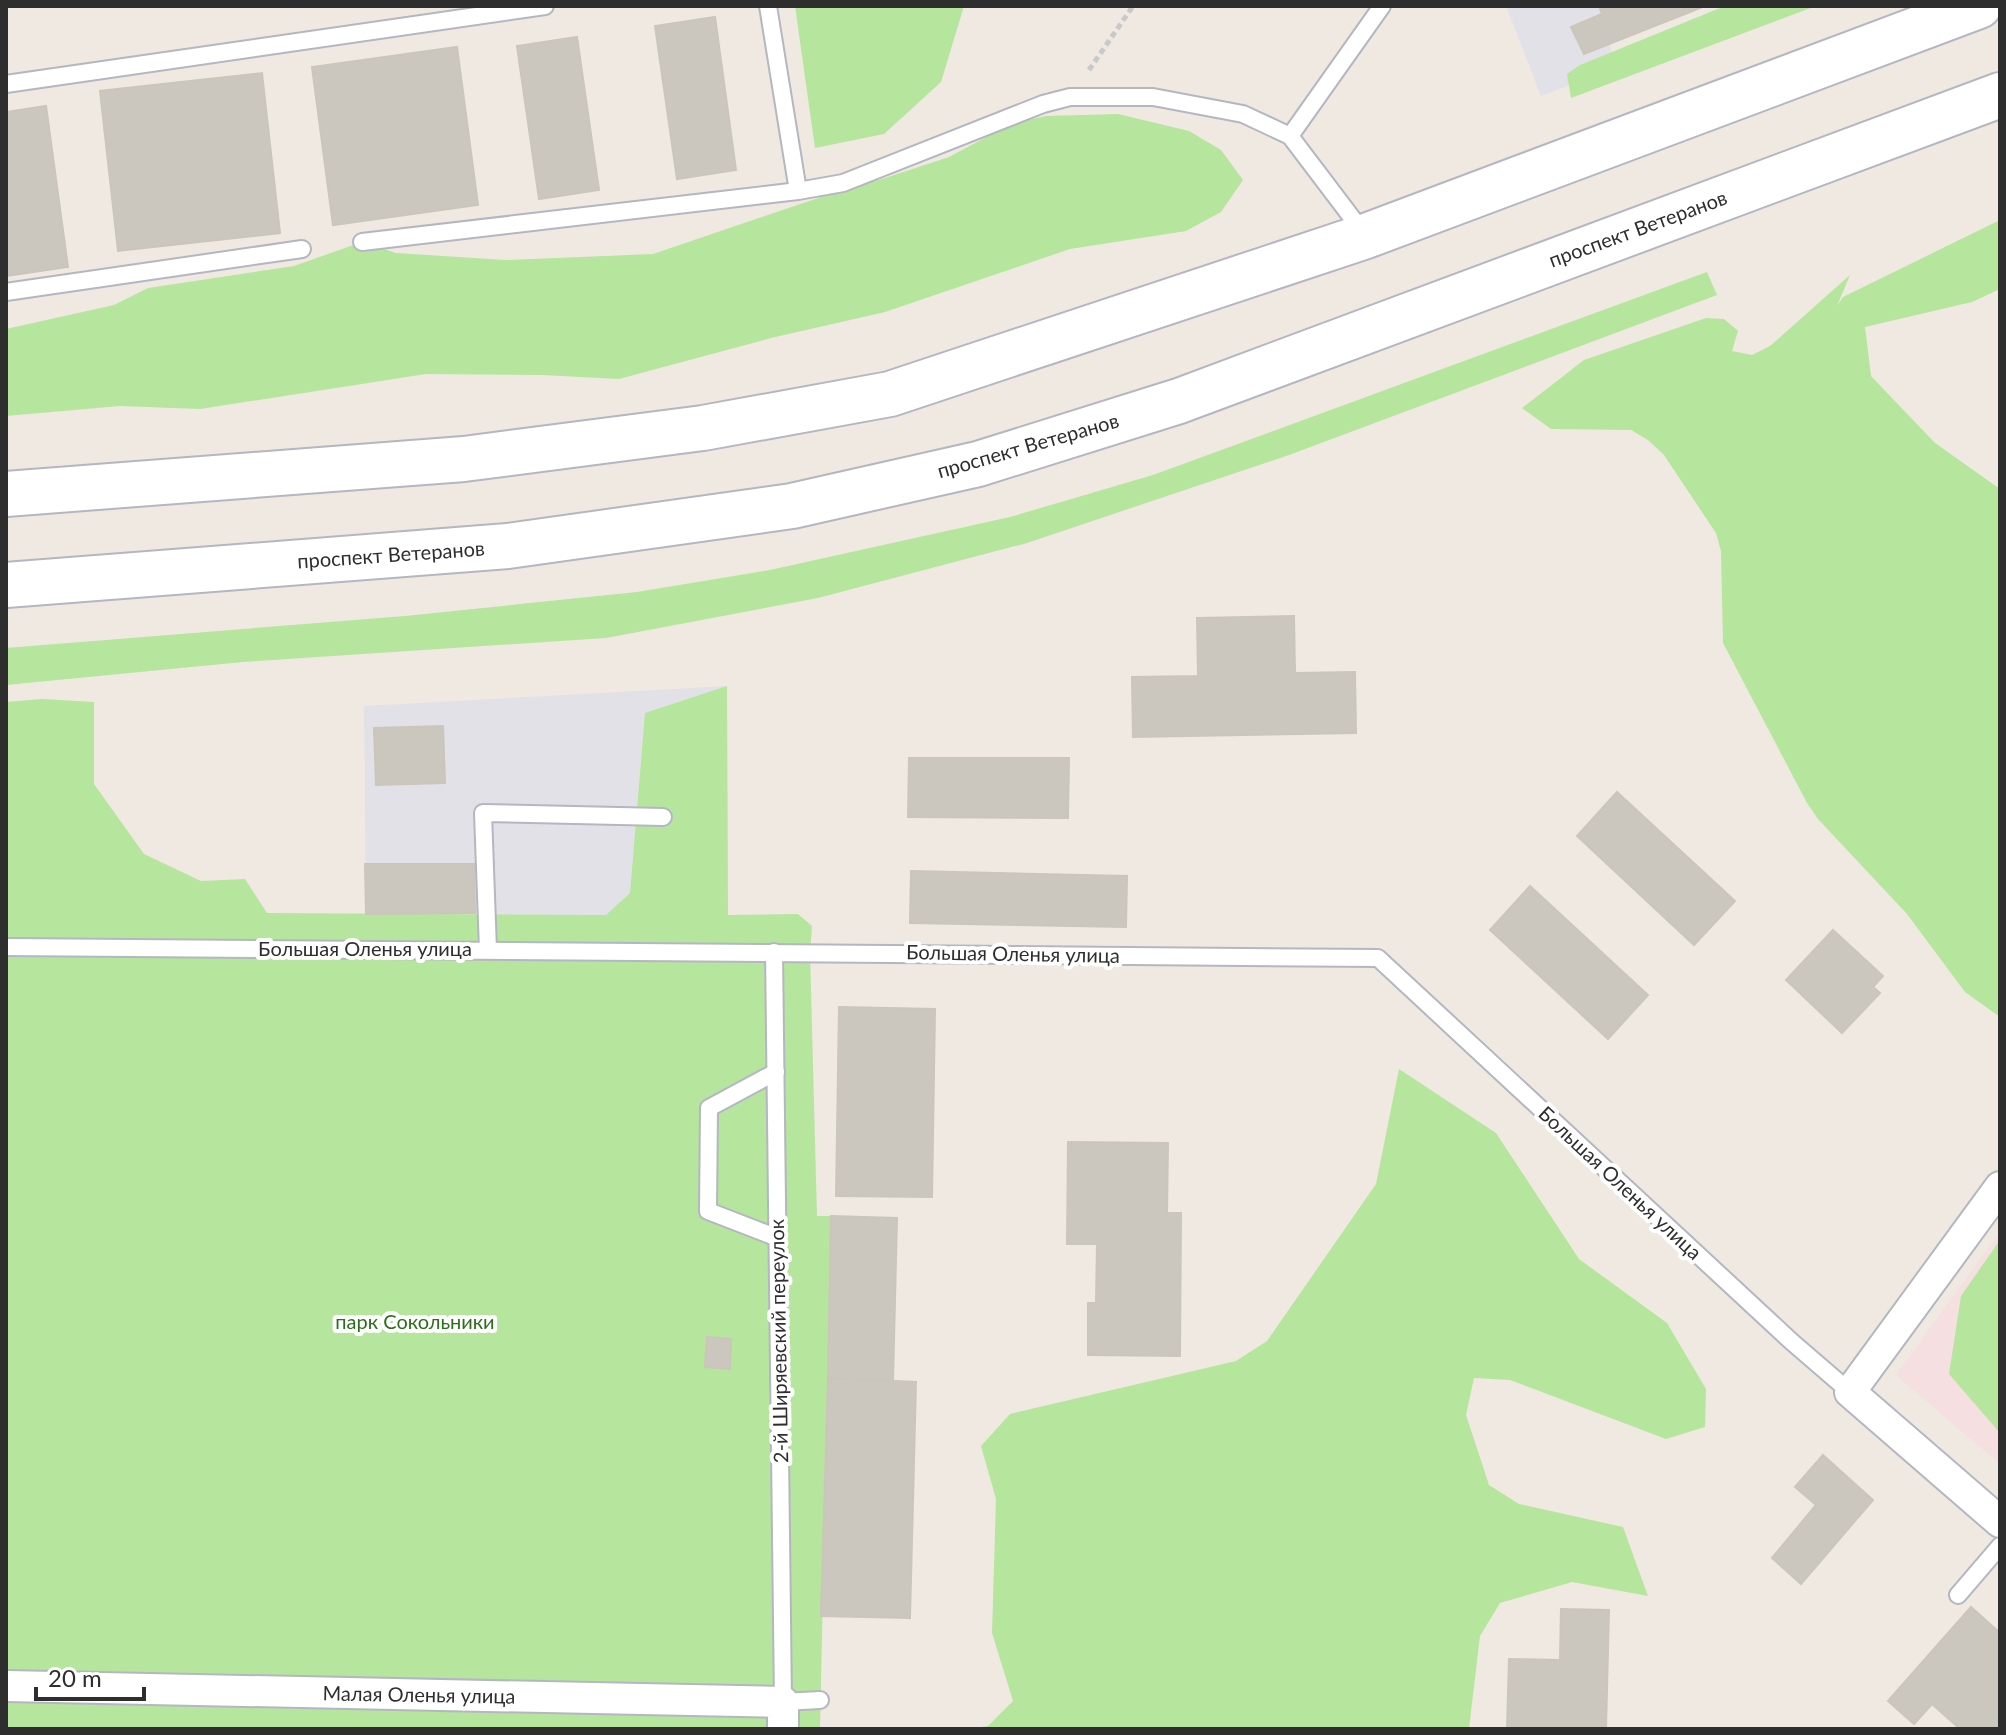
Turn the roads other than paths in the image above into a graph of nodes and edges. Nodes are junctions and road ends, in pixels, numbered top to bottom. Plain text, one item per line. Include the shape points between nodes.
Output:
1 (545, 6) edge
2 (768, 6) edge
3 (1382, 6) edge
4 (1979, 6) edge
5 (6, 84) edge
6 (2000, 95) edge
7 (1290, 136) junction
8 (798, 191) junction
9 (1366, 236) junction
10 (362, 242) dead end
11 (302, 249) dead end
12 (6, 292) edge
13 (6, 494) edge
14 (6, 585) edge
15 (663, 817) dead end
16 (6, 947) edge
17 (488, 950) junction
18 (774, 952) junction
19 (776, 1072) junction
20 (2000, 1187) edge
21 (778, 1238) junction
22 (1850, 1392) junction
23 (2000, 1522) edge
24 (2000, 1546) edge
25 (1958, 1595) dead end
26 (6, 1686) edge
27 (820, 1700) dead end
28 (783, 1715) edge

1 - 5 lane
2 - 8 lane
3 - 7 lane
4 - 9 main road
6 - 14 main road, проспект Ветеранов via 1179,401 978,464 792,506 508,546
7 - 8 lane via 1243,114 1153,97 1070,97 843,183
7 - 9 lane
8 - 10 lane
9 - 13 main road via 890,394 703,428 464,459
11 - 12 lane
15 - 17 lane via 483,813
16 - 17 lane, Большая Оленья улица
17 - 18 lane, Большая Оленья улица
18 - 19 lane, 2-й Ширяевский переулок
18 - 22 lane, Большая Оленья улица via 1378,958
19 - 21 lane, 2-й Ширяевский переулок
19 - 21 lane via 709,1108 708,1211
20 - 22 street
21 - 28 lane, 2-й Ширяевский переулок
22 - 23 street, Большая Оленья улица
24 - 25 lane
26 - 28 street, Малая Оленья улица
27 - 28 lane

